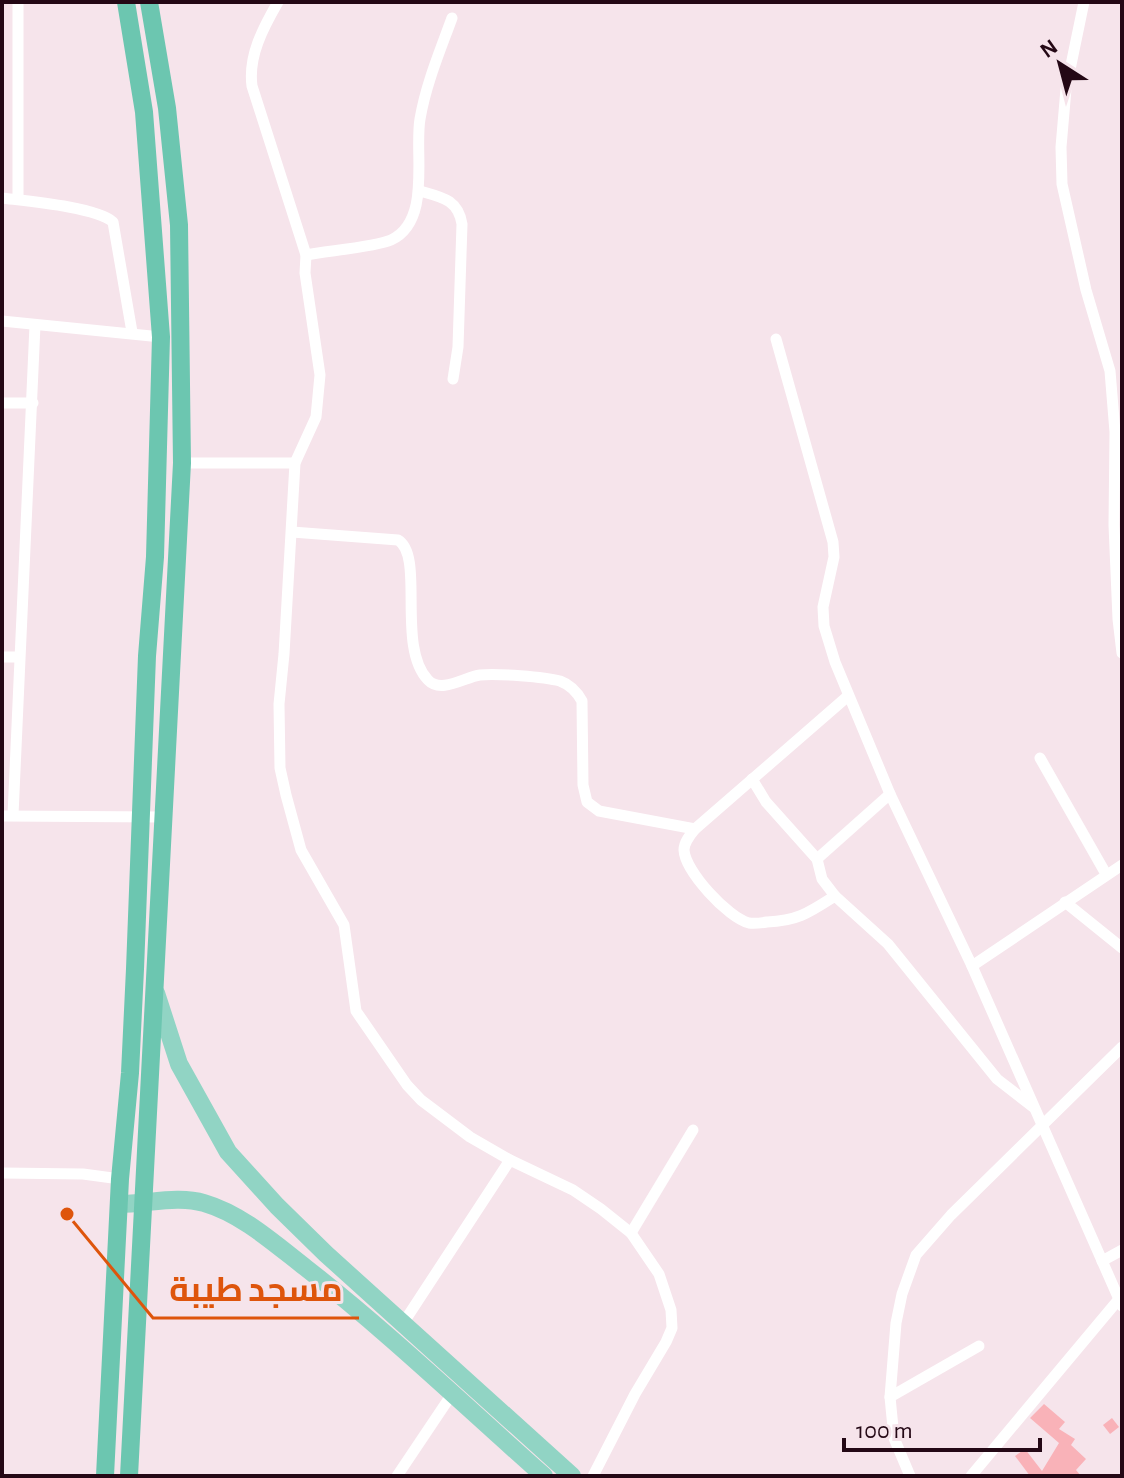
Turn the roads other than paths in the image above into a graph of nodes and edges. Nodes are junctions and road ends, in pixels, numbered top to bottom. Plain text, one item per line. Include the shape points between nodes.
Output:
1 (18, 2) edge
2 (126, 2) edge
3 (149, 2) edge
4 (278, 2) edge
5 (1084, 2) edge
6 (452, 18) dead end
7 (420, 191) junction
8 (2, 198) edge
9 (18, 199) junction
10 (306, 255) junction
11 (2, 321) edge
12 (35, 325) junction
13 (132, 332) junction
14 (161, 337) junction
15 (776, 339) dead end
16 (453, 379) dead end
17 (2, 403) edge
18 (33, 403) junction
19 (182, 463) junction
20 (295, 463) junction
21 (292, 532) junction
22 (1122, 653) edge
23 (2, 657) edge
24 (19, 657) junction
25 (848, 696) junction
26 (1040, 758) dead end
27 (752, 779) junction
28 (890, 794) junction
29 (8, 816) edge
30 (140, 817) junction
31 (162, 817) junction
32 (695, 829) junction
33 (817, 859) junction
34 (1122, 865) edge
35 (1106, 874) junction
36 (835, 896) junction
37 (1065, 902) junction
38 (1122, 948) edge
39 (972, 966) junction
40 (156, 992) junction
41 (1122, 1047) edge
42 (1037, 1110) junction
43 (1043, 1125) junction
44 (693, 1130) dead end
45 (510, 1160) junction
46 (2, 1173) edge
47 (120, 1179) junction
48 (119, 1204) junction
49 (142, 1204) junction
50 (277, 1206) junction
51 (253, 1228) junction
52 (631, 1233) junction
53 (1122, 1250) edge
54 (1102, 1261) junction
55 (1120, 1302) edge
56 (402, 1325) junction
57 (979, 1346) dead end
58 (453, 1387) junction
59 (890, 1397) junction
60 (105, 1476) edge
61 (129, 1476) edge
62 (397, 1476) edge
63 (544, 1476) edge
64 (572, 1476) edge
65 (593, 1476) edge
66 (910, 1476) edge
67 (971, 1476) edge

1 - 9 street
2 - 14 highway via 146,125
3 - 19 highway via 179,225
4 - 10 street via 250,71
5 - 22 street via 1066,89 1062,184 1110,371
6 - 7 street via 420,117
7 - 10 street via 408,224 391,240
7 - 16 street via 454,203 462,224
8 - 9 street
9 - 13 street via 113,222
10 - 20 street via 320,398
11 - 12 street
12 - 13 street
12 - 18 street
13 - 14 street
14 - 30 highway
15 - 25 street via 833,542 824,626
17 - 18 street
18 - 24 street
19 - 20 street
19 - 31 highway
20 - 21 street
21 - 32 street via 402,542 408,552 413,654 428,681 443,686 492,674 561,681 582,701 587,802 599,811
21 - 45 street via 279,704 280,768 301,850 344,925 356,1011 421,1100
23 - 24 street
24 - 29 street
25 - 27 street
25 - 28 street
26 - 35 street
27 - 32 street
27 - 33 street
28 - 33 street
28 - 39 street
29 - 30 street
30 - 31 street
30 - 47 highway via 131,1058
31 - 40 highway
32 - 36 street via 686,840 687,861 714,898 739,919 793,920
33 - 36 street via 822,879
34 - 35 street
35 - 37 street
36 - 42 street via 888,944 997,1079
37 - 38 street
37 - 39 street
39 - 42 street
40 - 49 highway
40 - 50 main road via 179,1064 219,1140
41 - 43 street
42 - 43 street
43 - 54 street
43 - 59 street via 916,1255 896,1323
44 - 52 street
45 - 52 street via 573,1190
45 - 56 street
46 - 47 street
47 - 48 highway
48 - 49 main road
48 - 60 highway
49 - 51 main road via 203,1202
49 - 61 highway
50 - 51 main road via 259,1210
50 - 56 main road
51 - 58 main road
52 - 65 street via 667,1291 672,1328
53 - 54 street
54 - 55 street
55 - 67 street
56 - 58 main road
57 - 59 street
58 - 62 street
58 - 63 main road
58 - 64 main road
59 - 66 street via 894,1438

